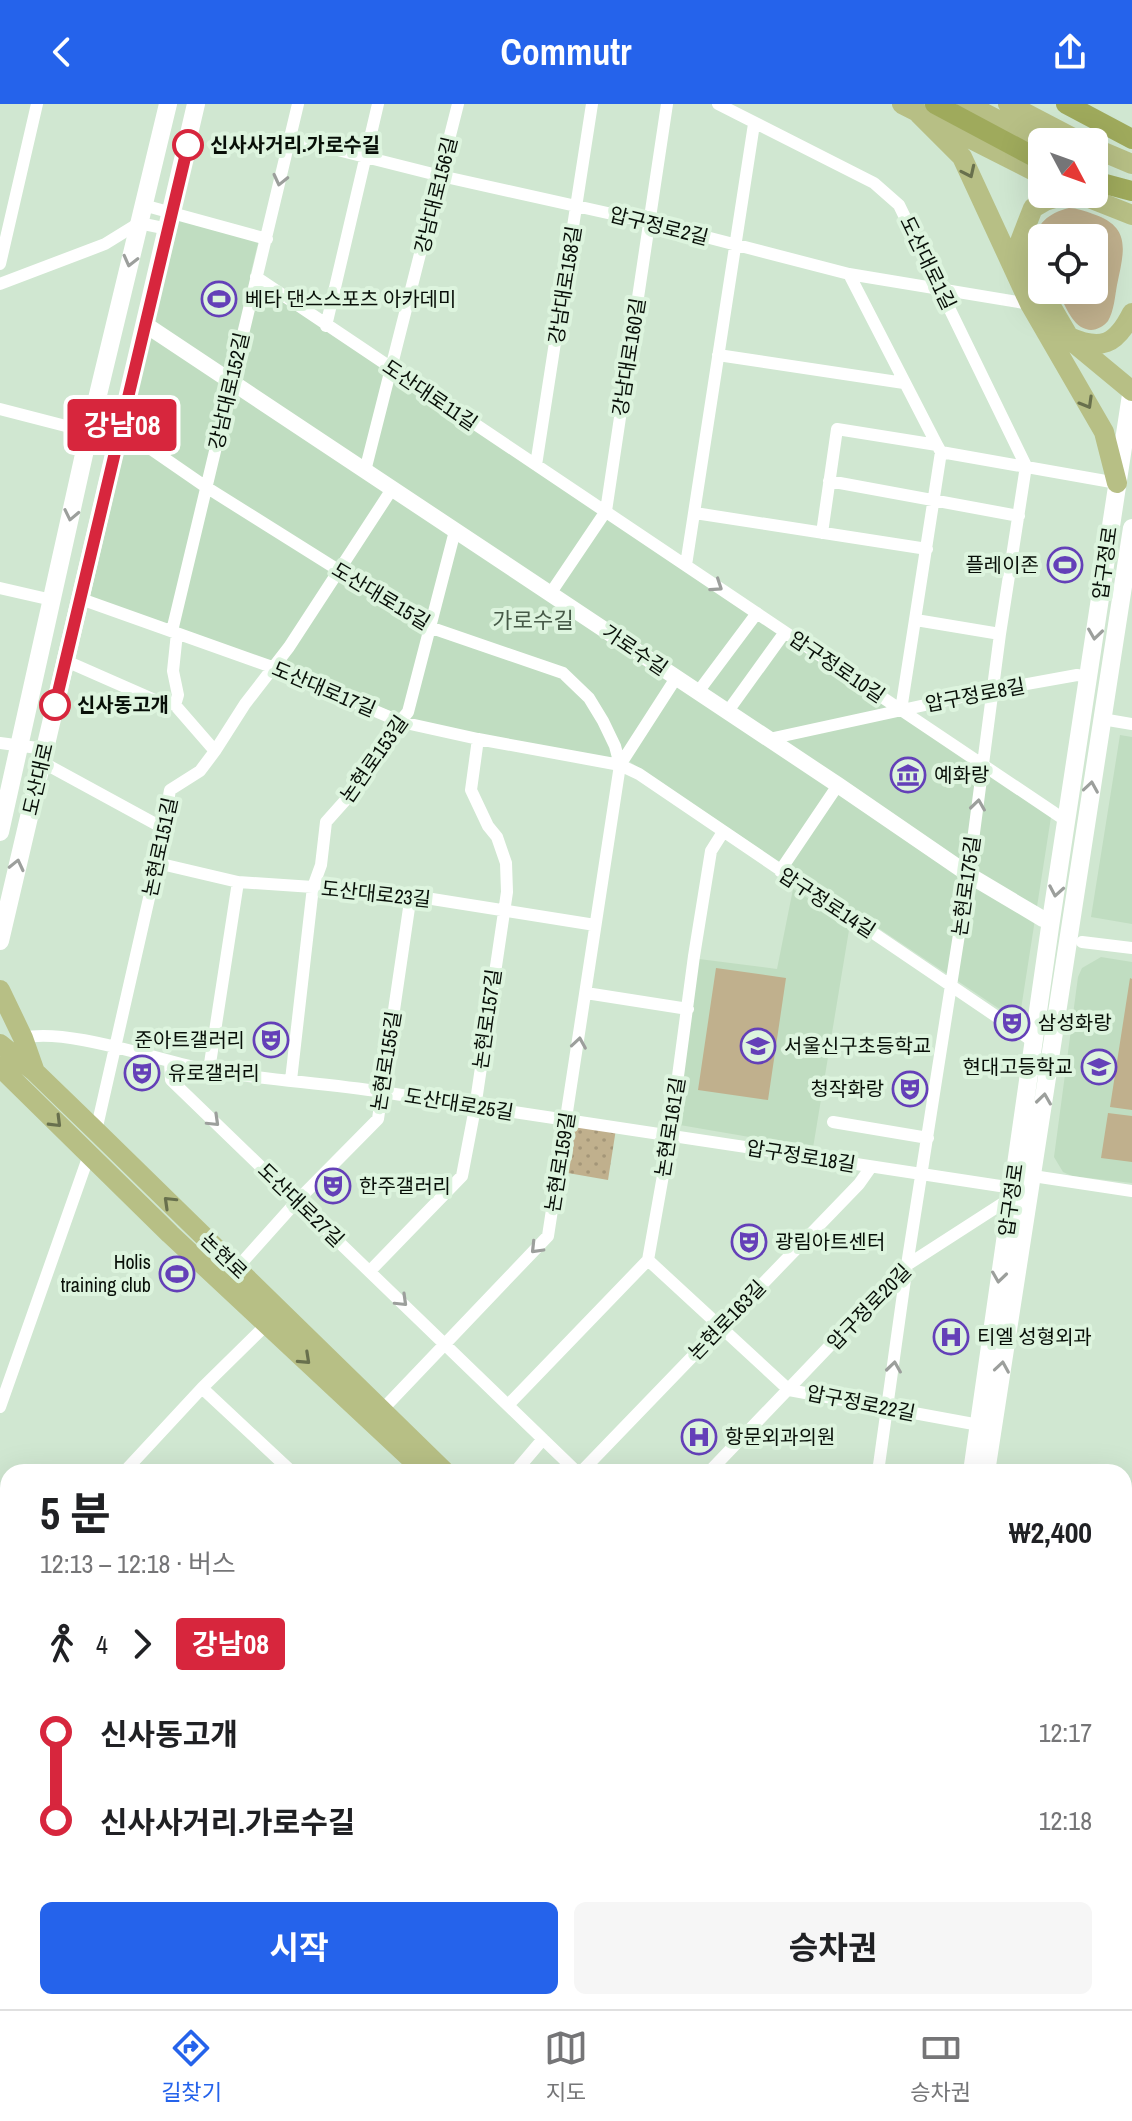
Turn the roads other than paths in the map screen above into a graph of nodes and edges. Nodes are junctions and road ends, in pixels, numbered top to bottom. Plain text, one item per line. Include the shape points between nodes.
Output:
1 (37, 104) edge
2 (168, 104) edge
3 (196, 104) edge
4 (298, 104) edge
5 (378, 104) edge
6 (458, 104) edge
7 (592, 104) edge
8 (667, 104) edge
9 (718, 104) edge
10 (967, 104) edge
11 (1008, 104) edge
12 (1066, 104) edge
13 (1093, 104) edge
14 (919, 107) edge
15 (754, 124) junction
16 (1054, 128) edge
17 (1028, 136) edge
18 (290, 138) junction
19 (1132, 138) edge
20 (1108, 154) edge
21 (1028, 155) edge
22 (365, 157) junction
23 (1132, 164) edge
24 (1028, 167) edge
25 (441, 176) junction
26 (1108, 177) edge
27 (1108, 184) edge
28 (1132, 190) edge
29 (0, 199) edge
30 (15, 199) junction
31 (1108, 205) edge
32 (577, 206) junction
33 (1033, 208) edge
34 (141, 214) junction
35 (1132, 215) edge
36 (170, 221) junction
37 (648, 222) junction
38 (267, 239) junction
39 (734, 244) junction
40 (0, 264) edge
41 (849, 274) junction
42 (256, 277) junction
43 (0, 284) edge
44 (942, 291) junction
45 (1028, 300) edge
46 (1028, 304) edge
47 (1030, 304) edge
48 (1132, 313) edge
49 (146, 325) junction
50 (326, 326) junction
51 (1069, 337) junction
52 (718, 355) junction
53 (392, 369) junction
54 (230, 381) junction
55 (904, 383) junction
56 (1132, 390) edge
57 (0, 409) edge
58 (122, 429) junction
59 (89, 432) junction
60 (939, 448) junction
61 (536, 465) junction
62 (1026, 466) junction
63 (365, 471) junction
64 (829, 481) junction
65 (1117, 483) junction
66 (206, 487) junction
67 (392, 489) junction
68 (934, 499) junction
69 (606, 511) junction
70 (695, 513) junction
71 (1019, 516) junction
72 (1132, 528) edge
73 (455, 531) junction
74 (822, 533) junction
75 (927, 549) junction
76 (686, 565) junction
77 (339, 571) junction
78 (0, 588) edge
79 (550, 594) junction
80 (81, 599) junction
81 (52, 600) junction
82 (757, 613) junction
83 (916, 620) junction
84 (429, 627) junction
85 (175, 632) junction
86 (785, 632) junction
87 (1000, 634) junction
88 (66, 661) junction
89 (272, 667) junction
90 (1089, 677) junction
91 (676, 678) junction
92 (994, 690) junction
93 (698, 692) junction
94 (175, 705) junction
95 (901, 710) junction
96 (728, 711) junction
97 (1093, 718) junction
98 (401, 722) junction
99 (1132, 724) edge
100 (478, 739) junction
101 (769, 739) junction
102 (0, 743) edge
103 (20, 747) junction
104 (215, 751) junction
105 (43, 755) junction
106 (620, 765) junction
107 (984, 766) junction
108 (838, 785) junction
109 (1068, 822) junction
110 (163, 828) junction
111 (0, 832) edge
112 (723, 832) junction
113 (157, 863) junction
114 (780, 871) junction
115 (969, 871) junction
116 (238, 882) junction
117 (313, 887) junction
118 (407, 895) junction
119 (503, 911) junction
120 (1046, 923) junction
121 (595, 925) junction
122 (1075, 939) junction
123 (0, 941) edge
124 (1132, 948) edge
125 (952, 984) junction
126 (0, 990) edge
127 (586, 993) junction
128 (688, 1009) junction
129 (23, 1038) junction
130 (1034, 1042) junction
131 (0, 1044) edge
132 (115, 1047) junction
133 (170, 1062) junction
134 (0, 1067) edge
135 (209, 1070) junction
136 (18, 1079) edge
137 (291, 1080) junction
138 (383, 1092) junction
139 (475, 1108) junction
140 (567, 1120) junction
141 (833, 1122) dead end
142 (96, 1131) junction
143 (670, 1136) junction
144 (928, 1138) junction
145 (89, 1155) junction
146 (871, 1167) junction
147 (923, 1174) junction
148 (1033, 1176) junction
149 (1132, 1191) edge
150 (1011, 1194) junction
151 (297, 1201) junction
152 (648, 1260) junction
153 (907, 1265) junction
154 (237, 1268) junction
155 (370, 1271) junction
156 (267, 1324) junction
157 (721, 1328) junction
158 (445, 1343) junction
159 (202, 1388) junction
160 (789, 1390) junction
161 (509, 1404) junction
162 (0, 1407) edge
163 (888, 1409) junction
164 (382, 1410) junction
165 (979, 1425) junction
166 (543, 1439) junction
167 (131, 1464) edge
168 (283, 1464) edge
169 (416, 1464) edge
170 (437, 1464) edge
171 (522, 1464) edge
172 (570, 1464) edge
173 (587, 1464) edge
174 (717, 1464) edge
175 (879, 1464) edge
176 (973, 1464) edge
177 (987, 1464) edge

1 - 30 street
2 - 34 main road, 도산대로
3 - 36 main road, 도산대로
4 - 18 street, 강남대로152길
5 - 22 street
6 - 25 street, 강남대로156길
7 - 32 street, 강남대로158길
8 - 37 street, 강남대로160길
9 - 15 street, 도산대로1길
10 - 17 main road
11 - 16 main road
12 - 19 highway
13 - 19 highway
14 - 21 highway
14 - 24 main road
14 -> 45 main road via 962,157
15 - 39 street
15 - 44 street, 도산대로1길 via 884,191 899,205
18 - 22 street, 압구정로2길
18 -> 38 street, 강남대로152길
20 - 23 main road
22 - 25 street, 압구정로2길
22 - 50 street
25 - 32 street, 압구정로2길
25 - 53 street, 강남대로156길
26 - 28 main road
27 - 28 highway
29 - 30 street
30 - 40 street
31 - 35 main road
32 - 37 street, 압구정로2길
32 - 61 street, 강남대로158길
33 - 51 main road via 1019,244
34 - 36 street
34 - 36 street
34 - 43 street via 105,244
34 -> 59 main road, 도산대로
36 - 38 street
36 - 49 main road, 도산대로
37 - 39 street, 압구정로2길
37 - 69 street, 강남대로160길
38 - 42 street, 강남대로152길
39 - 41 street, 압구정로2길
39 - 52 street
41 - 44 street, 압구정로2길
41 - 55 street
42 - 50 street, 도산대로11길
42 - 54 street, 강남대로152길
44 - 46 street, 압구정로2길
44 - 62 street, 도산대로1길
47 -> 65 main road via 1104,432
48 - 51 main road via 1123,330 1105,343 1092,345
49 - 54 street, 가로수길
49 - 58 main road, 도산대로
50 - 53 street, 도산대로11길
51 - 56 main road
52 - 55 street
52 - 70 street
53 - 61 street, 도산대로11길
53 - 63 street, 강남대로156길
54 - 63 street, 가로수길
54 - 66 street, 강남대로152길
55 - 60 street
56 - 65 main road, 압구정로
57 - 59 street
58 - 66 street, 도산대로15길
58 - 80 main road, 도산대로
59 -> 81 main road, 도산대로
60 - 62 street
60 - 64 street via 837,429
60 - 68 street
61 - 69 street, 도산대로11길
62 - 65 street
62 - 71 street, 논현로175길
63 - 67 street, 가로수길
64 - 68 street
64 - 74 street
65 -> 90 main road, 압구정로
66 - 77 street, 도산대로15길
66 - 85 street, 강남대로152길
67 - 73 street, 가로수길
67 - 77 street, 논현로151길
68 - 71 street
68 - 75 street
69 - 76 street, 압구정로10길
69 - 79 street, 강남대로160길
70 - 74 street
70 - 76 street
71 - 87 street, 논현로175길
72 - 97 main road, 압구정로
73 - 79 street, 가로수길
73 - 84 street, 논현로153길
74 - 75 street
75 - 83 street
76 -> 82 street, 압구정로10길
77 - 84 street, 도산대로15길
77 - 89 street, 논현로151길
78 - 81 street
79 - 91 street, 가로수길
80 - 85 street, 도산대로17길
80 - 88 main road, 도산대로
81 - 103 main road, 도산대로
82 - 86 street, 압구정로10길
82 - 93 street
83 - 87 street
83 - 95 street
84 - 98 street, 논현로153길
84 - 106 street, 도산대로15길 via 563,673 596,709
85 - 89 street, 도산대로17길
85 - 94 street, 강남대로152길
86 - 95 street, 압구정로10길
86 - 96 street
87 - 92 street, 논현로175길
88 - 94 street
88 - 105 main road, 도산대로
89 - 98 street, 도산대로17길
89 - 104 street, 논현로151길
90 - 92 street, 압구정로8길
90 - 97 main road, 압구정로
91 - 93 street, 가로수길
91 - 106 street, 논현로159길
92 - 95 street, 압구정로8길
92 - 107 street, 논현로175길
93 - 96 street, 가로수길
94 - 104 street
95 - 101 street, 압구정로8길
95 - 107 street, 압구정로10길
96 - 101 street, 가로수길
97 - 99 street
97 - 109 main road, 압구정로
122 -> 97 main road, 압구정로
98 - 100 street, 도산대로17길
98 - 117 street, 논현로153길 via 385,739 367,776 326,822
100 - 106 street, 도산대로17길
100 - 119 street, 논현로157길 via 471,790 506,863
101 - 108 street, 가로수길
102 - 103 street
103 - 105 street
103 - 111 main road, 도산대로
104 - 110 street, 논현로151길 via 200,771 170,790
105 - 110 street
123 -> 105 main road, 도산대로
106 - 112 street, 압구정로14길
106 - 121 street, 논현로159길
107 - 109 street, 압구정로10길
115 -> 107 street, 논현로175길
108 - 114 street
108 - 115 street, 가로수길
109 -> 120 main road, 압구정로
110 - 113 street, 논현로151길
112 - 114 street, 압구정로14길
112 - 128 street, 논현로161길 via 711,851
113 - 116 street, 도산대로23길
113 - 132 street, 논현로151길
114 - 125 street, 압구정로14길
115 - 120 street, 가로수길
115 - 125 street, 논현로175길
116 - 117 street, 도산대로23길
116 - 135 street
117 - 118 street, 도산대로23길
117 - 137 street, 논현로153길
118 - 119 street, 도산대로23길
118 - 138 street, 논현로155길
119 - 121 street, 도산대로23길
119 - 139 street, 논현로157길
120 - 122 main road
120 - 130 main road, 압구정로
121 - 127 street, 논현로159길
122 - 124 street
148 -> 122 main road, 압구정로
125 - 130 street, 압구정로14길
125 - 144 street, 논현로175길
126 - 129 main road
127 - 128 street
140 -> 127 street, 논현로159길
128 - 143 street, 논현로161길
129 - 132 street, 도산대로25길
129 - 136 main road
130 - 150 main road, 압구정로
131 - 136 main road, 논현로
132 - 133 street, 도산대로25길
132 - 142 street, 논현로151길
133 - 135 street, 도산대로25길
133 -> 151 street, 도산대로27길 via 171,1080
134 - 136 main road, 논현로
135 - 137 street, 도산대로25길
136 - 142 main road, 논현로
136 -> 145 main road, 논현로
137 - 138 street, 도산대로25길
138 - 139 street, 도산대로25길
138 - 151 street, 논현로155길 via 378,1119
139 - 140 street, 도산대로25길
139 - 155 street, 논현로157길 via 462,1176
140 - 143 street, 압구정로18길
140 -> 158 street, 논현로159길 via 548,1236
141 - 144 street
154 -> 142 main road, 논현로
143 - 146 street, 압구정로18길
143 - 152 street, 논현로161길
144 - 147 street, 논현로175길
145 - 156 main road, 논현로
145 - 162 street
146 - 147 street, 압구정로18길
146 - 157 street, 논현로163길
147 - 150 street, 압구정로18길
147 - 153 street, 논현로175길
148 - 149 street
148 - 150 street, 압구정로20길
177 -> 148 main road, 압구정로
150 - 153 street, 압구정로20길
150 -> 165 main road, 압구정로
151 - 154 street, 논현로155길
151 - 155 street, 도산대로27길
152 - 157 street, 압구정로22길
152 - 161 street
153 - 160 street, 압구정로20길
163 -> 153 street, 논현로175길
154 - 164 main road, 논현로
155 -> 158 street, 도산대로27길
156 - 159 street
156 -> 169 main road, 논현로
157 - 160 street, 압구정로22길
157 - 173 street, 논현로163길
158 - 161 street, 도산대로27길
158 - 164 street, 논현로159길
159 - 167 street
159 - 168 street
160 - 163 street, 압구정로22길
160 - 174 street, 압구정로20길
161 - 166 street, 도산대로27길
163 - 165 street, 압구정로22길
163 - 175 street, 논현로175길
164 - 170 main road, 논현로
165 - 176 main road, 압구정로
166 - 171 street
166 - 172 street, 도산대로27길

